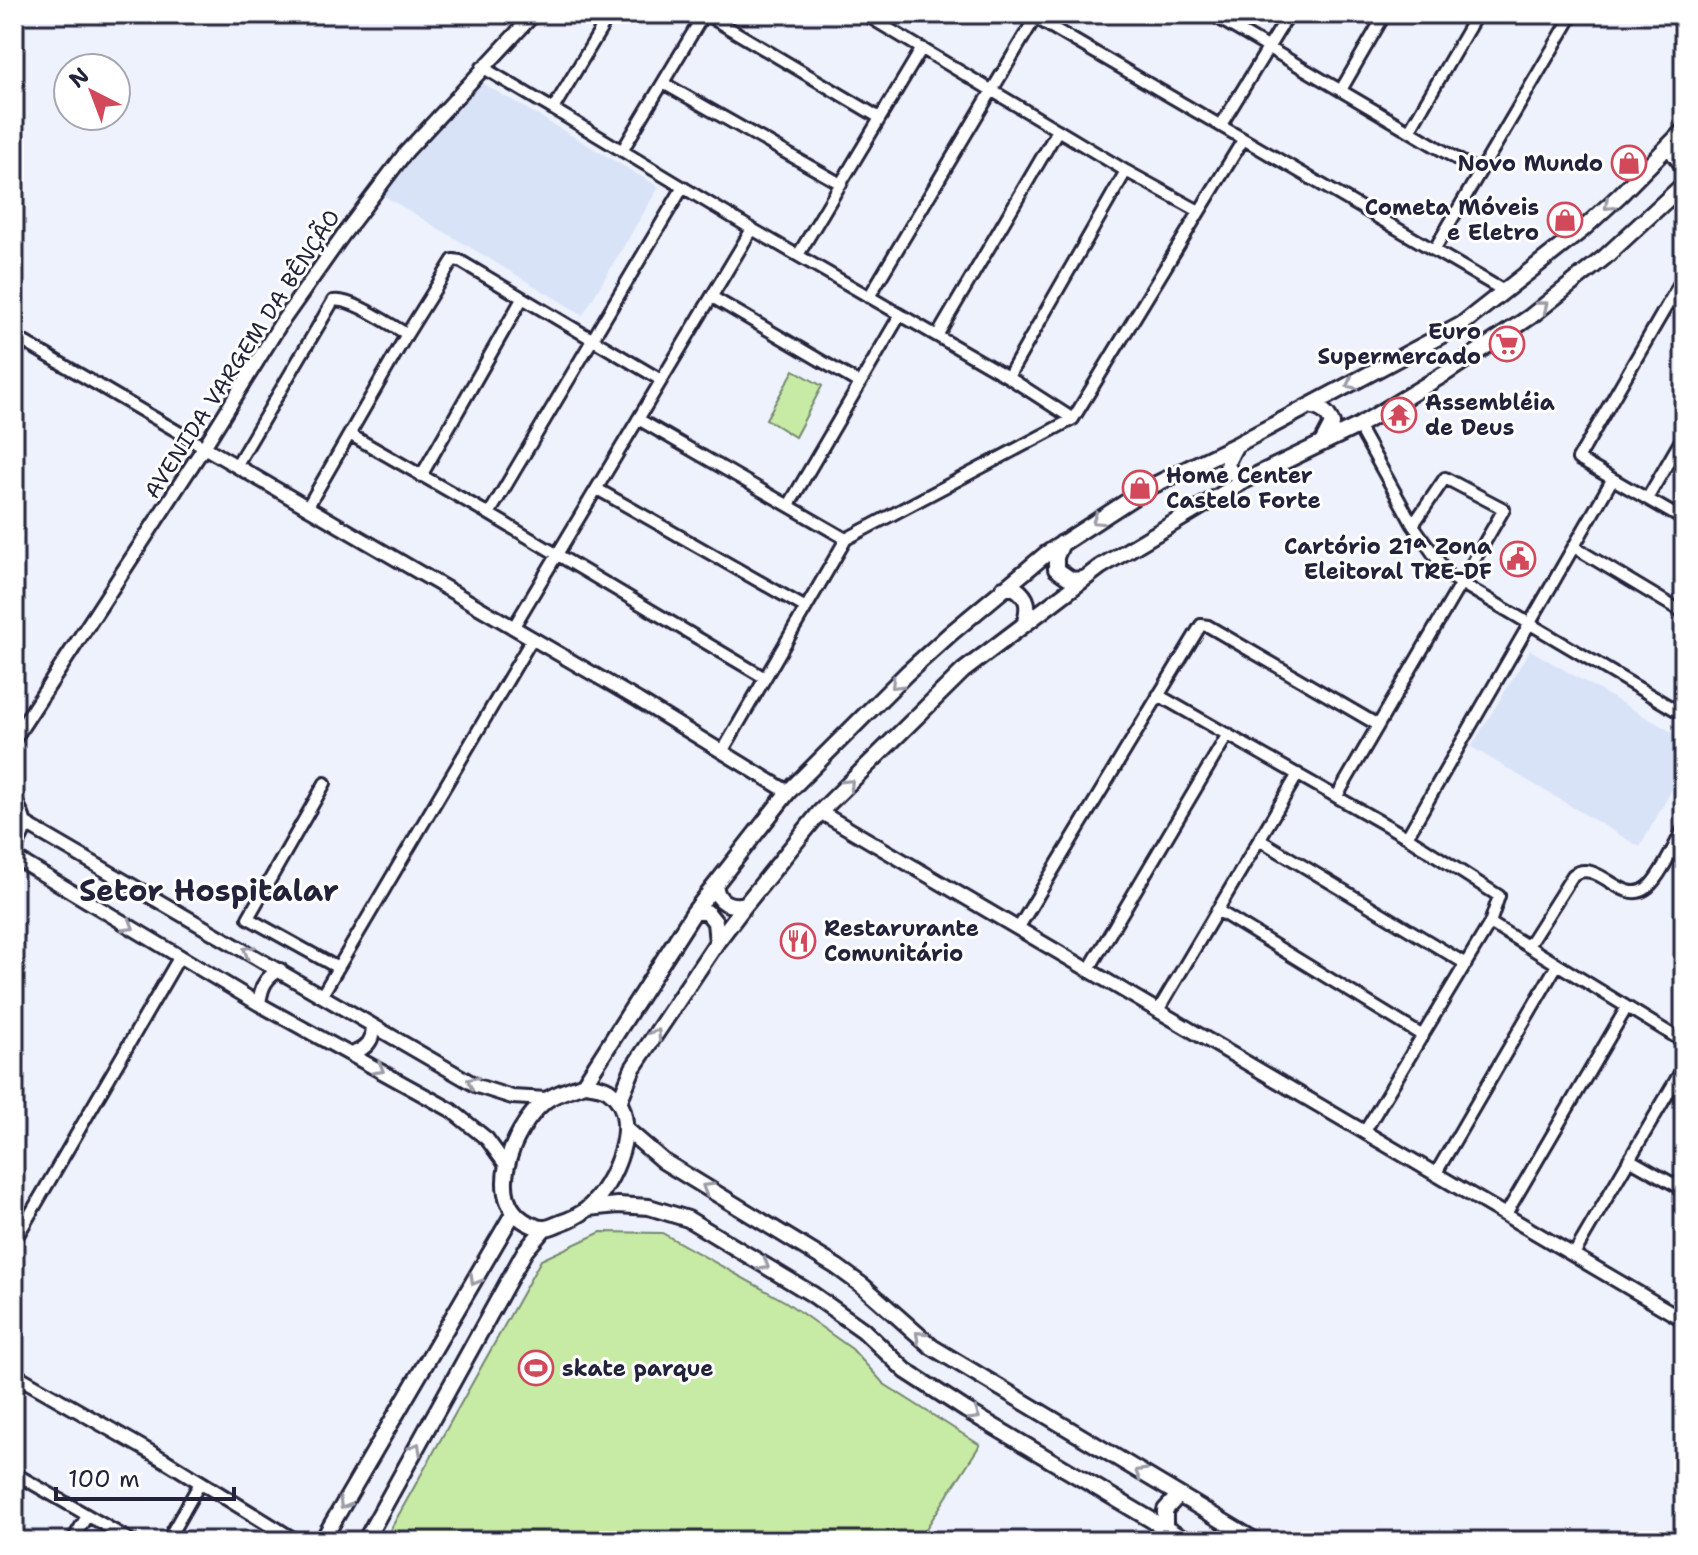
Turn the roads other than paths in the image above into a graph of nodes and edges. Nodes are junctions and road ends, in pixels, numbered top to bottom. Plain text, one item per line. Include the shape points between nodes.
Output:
1 (534, 14) edge
2 (610, 14) edge
3 (704, 14) edge
4 (864, 14) edge
5 (1211, 14) edge
6 (1289, 14) edge
7 (1385, 14) edge
8 (1477, 14) edge
9 (1573, 14) edge
10 (1032, 16) edge
11 (922, 48) junction
12 (1269, 49) junction
13 (482, 67) junction
14 (663, 83) junction
15 (990, 89) junction
16 (1341, 90) junction
17 (553, 109) junction
18 (880, 118) junction
19 (1221, 125) junction
20 (1058, 130) junction
21 (1409, 131) junction
22 (1679, 136) edge
23 (1243, 140) junction
24 (622, 151) junction
25 (1684, 167) edge
26 (1126, 171) junction
27 (1479, 172) junction
28 (841, 184) junction
29 (1684, 184) edge
30 (683, 187) junction
31 (1199, 211) junction
32 (752, 229) junction
33 (1434, 250) junction
34 (798, 255) junction
35 (1684, 276) edge
36 (1504, 291) junction
37 (712, 297) junction
38 (869, 297) junction
39 (522, 299) junction
40 (1670, 300) junction
41 (1684, 308) edge
42 (900, 315) junction
43 (407, 334) junction
44 (14, 336) edge
45 (937, 336) junction
46 (593, 340) junction
47 (1008, 377) junction
48 (661, 380) junction
49 (859, 383) junction
50 (1309, 406) junction
51 (638, 419) junction
52 (1073, 419) junction
53 (1358, 426) junction
54 (351, 435) junction
55 (1684, 435) edge
56 (1322, 441) junction
57 (1236, 445) junction
58 (204, 447) junction
59 (236, 466) junction
60 (421, 476) junction
61 (1612, 480) junction
62 (1244, 481) junction
63 (597, 489) junction
64 (1647, 499) junction
65 (789, 505) junction
66 (307, 508) junction
67 (489, 514) junction
68 (1684, 520) edge
69 (1413, 525) junction
70 (846, 539) junction
71 (1062, 543) junction
72 (1574, 547) junction
73 (558, 555) junction
74 (1082, 579) junction
75 (1460, 583) junction
76 (1003, 588) junction
77 (806, 608) junction
78 (1684, 613) edge
79 (1025, 622) junction
80 (1531, 624) junction
81 (513, 628) junction
82 (532, 639) junction
83 (765, 678) junction
84 (1158, 695) junction
85 (1683, 714) edge
86 (1378, 725) junction
87 (1228, 734) junction
88 (14, 739) edge
89 (722, 752) junction
90 (1298, 774) junction
91 (325, 783) dead end
92 (788, 792) junction
93 (1337, 796) junction
94 (14, 800) edge
95 (820, 812) junction
96 (26, 824) junction
97 (1684, 828) edge
98 (1407, 837) junction
99 (1260, 840) junction
100 (14, 848) edge
101 (14, 857) edge
102 (715, 885) junction
103 (746, 904) junction
104 (1217, 910) junction
105 (694, 912) junction
106 (1490, 923) junction
107 (1019, 927) junction
108 (717, 942) junction
109 (1528, 946) junction
110 (180, 956) junction
111 (1466, 964) junction
112 (1557, 965) junction
113 (338, 968) junction
114 (1089, 969) junction
115 (280, 970) junction
116 (322, 995) junction
117 (259, 1004) junction
118 (1627, 1007) junction
119 (1159, 1009) junction
120 (372, 1025) junction
121 (1423, 1036) junction
122 (1684, 1042) edge
123 (352, 1054) junction
124 (1684, 1066) edge
125 (584, 1084) junction
126 (1672, 1087) junction
127 (1684, 1094) edge
128 (547, 1099) junction
129 (619, 1102) junction
130 (626, 1129) junction
131 (1365, 1131) junction
132 (1629, 1159) junction
133 (506, 1165) junction
134 (1436, 1173) junction
135 (1684, 1190) edge
136 (588, 1208) junction
137 (514, 1212) junction
138 (1506, 1214) junction
139 (544, 1229) junction
140 (14, 1242) edge
141 (1574, 1254) junction
142 (1684, 1320) edge
143 (18, 1376) edge
144 (14, 1394) edge
145 (16, 1479) edge
146 (200, 1483) junction
147 (1178, 1496) junction
148 (87, 1516) junction
149 (1168, 1534) edge
150 (298, 1540) edge
151 (1252, 1540) edge
152 (72, 1541) edge
153 (132, 1541) edge
154 (167, 1541) edge
155 (322, 1541) edge
156 (365, 1541) edge
157 (1187, 1541) edge

1 - 13 street, AVENIDA VARGEM DA BÊNÇÃO
2 - 17 street
3 - 14 street
3 - 18 street
4 - 11 street
5 - 12 street
6 - 12 street
7 - 16 street
8 - 21 street
9 - 27 street
10 - 15 street
10 - 19 street
11 - 15 street
11 - 18 street
12 - 16 street
12 - 19 street
13 - 17 street
13 - 58 street, AVENIDA VARGEM DA BÊNÇÃO via 406,152 343,235
14 - 24 street
14 - 28 street
15 - 20 street
15 - 38 street
16 - 21 street
17 - 24 street
18 - 28 street
19 - 23 street
20 - 26 street
20 - 45 street
21 - 27 street
22 - 25 main road via 1675,155
22 -> 36 main road via 1582,230
23 - 31 street
23 - 33 street
24 - 30 street
26 - 31 street
26 - 47 street
27 - 33 street
28 - 34 street
53 -> 29 main road via 1530,317
30 - 32 street
30 - 46 street
31 - 52 street
32 - 34 street
32 - 37 street
33 - 36 street
34 - 38 street
35 - 40 street
36 -> 50 main road via 1461,325
37 - 48 street
37 - 49 street
38 - 42 street
39 - 43 street via 456,259
39 - 46 street
39 - 60 street
40 - 41 street
40 - 61 street via 1578,459
42 - 45 street
42 - 49 street
43 - 54 street
43 - 59 street via 351,303 333,301
44 - 58 street
45 - 47 street
46 - 48 street
46 - 67 street
47 - 52 street
48 - 51 street
49 - 65 street
50 - 56 main road via 1323,409 1332,424
50 - 57 main road
51 - 63 street
51 - 65 street
52 - 70 street
53 - 56 main road
53 - 69 street
54 - 60 street
54 - 66 street
55 - 64 street
56 - 62 main road
57 - 62 main road via 1227,466
57 -> 71 main road via 1148,488
58 - 59 street
58 - 88 street, AVENIDA VARGEM DA BÊNÇÃO
59 - 66 street
60 - 67 street
61 - 64 street
61 - 72 street
62 - 74 main road
63 - 73 street
63 - 77 street
64 - 68 street
65 - 70 street
66 - 81 street
67 - 73 street
69 - 75 street via 1443,570
69 - 75 street via 1445,478 1504,509
70 - 77 street
71 - 74 main road via 1056,569 1066,578
71 - 76 main road
72 - 78 street
72 - 80 street
73 - 81 street
73 - 83 street
74 - 79 main road
75 - 80 street
75 - 86 street
76 - 79 main road via 1015,588 1027,599
76 -> 92 main road via 907,673
77 - 83 street
95 -> 79 main road via 963,671
80 - 85 street
80 - 98 street
81 - 82 street
82 - 89 street
82 - 113 street
83 - 89 street
84 - 86 street via 1204,624
84 - 87 street
84 - 107 street
86 - 93 street
87 - 90 street
87 - 114 street
89 - 92 street
90 - 93 street
90 - 99 street
91 - 113 street via 248,918
92 - 102 main road
93 - 98 street
94 - 96 street
95 - 103 main road
95 - 107 street
96 - 100 street
115 -> 96 street
97 - 109 street via 1642,891 1626,890 1585,870 1573,875
98 - 106 street via 1497,893
99 - 104 street
99 - 111 street
101 -> 110 street
102 - 103 main road via 727,904
102 - 105 main road
103 - 108 main road
104 - 119 street
104 - 121 street
105 - 108 main road via 707,912 714,919
105 - 125 main road
106 - 109 street
106 - 111 street
107 - 114 street
129 -> 108 main road via 633,1068
109 - 112 street
110 - 117 street
110 - 140 street
111 - 121 street
112 - 118 street
112 - 134 street
113 - 116 street
114 - 119 street
115 - 116 street
115 - 117 street via 267,979
116 - 120 street
117 - 123 street
118 - 122 street
118 - 138 street
119 - 131 street
120 - 123 street via 371,1041
128 -> 120 street via 512,1097 477,1086
121 - 131 street
123 -> 133 street via 468,1121
124 - 126 street
125 - 128 main road
125 - 129 main road via 606,1089
126 - 127 street
126 - 132 street
128 - 133 main road via 521,1130
129 - 130 main road
130 - 136 main road via 616,1169
147 -> 130 main road via 932,1347 837,1267 663,1161
131 - 134 street
132 - 135 street
132 - 141 street
133 - 137 main road via 506,1197
134 - 138 street
136 - 139 main road
136 -> 149 main road via 649,1207 688,1219 812,1294 863,1330 906,1371
137 - 139 main road
137 -> 155 main road
138 - 141 street
156 -> 139 main road via 525,1251
141 - 142 street
143 - 144 street
143 - 146 street
145 - 148 street
146 - 150 street
146 - 154 street
147 - 149 main road via 1165,1510
147 - 151 main road
148 - 152 street
148 - 153 street
149 - 157 main road

